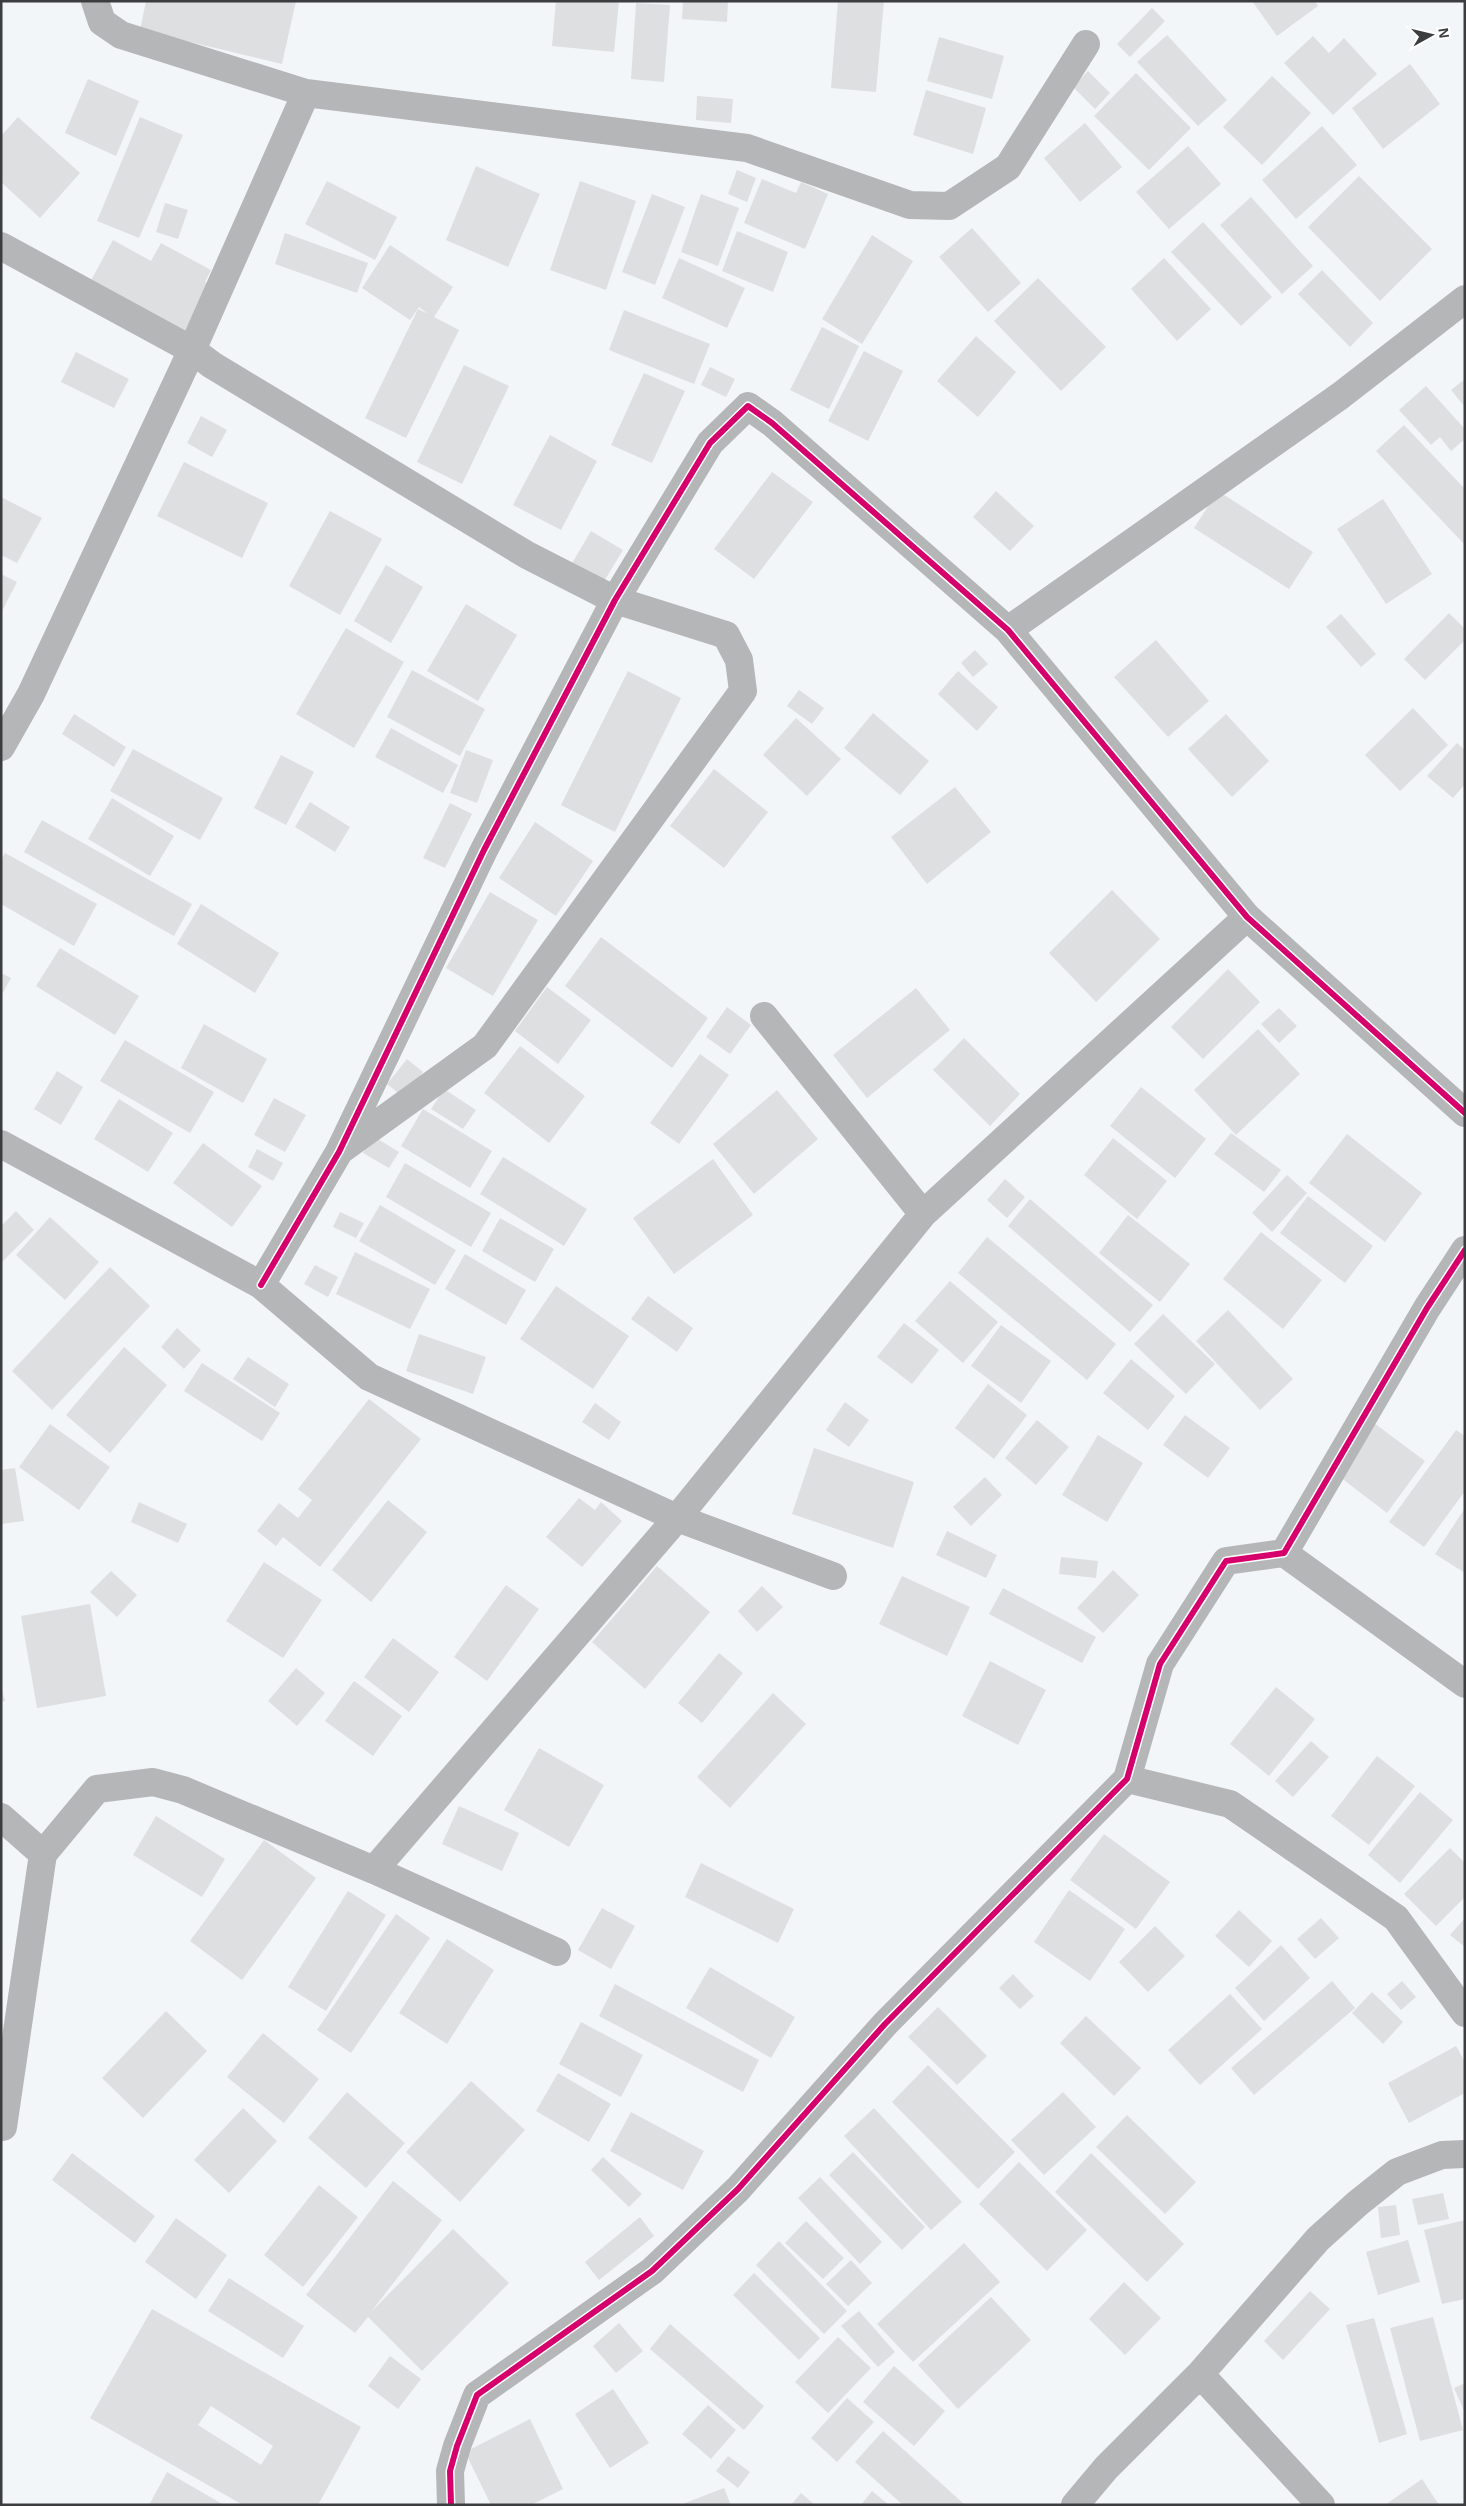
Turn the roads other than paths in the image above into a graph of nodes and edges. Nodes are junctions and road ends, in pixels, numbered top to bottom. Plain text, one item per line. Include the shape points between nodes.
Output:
1 (96, 1) edge
2 (1086, 44) dead end
3 (306, 93) junction
4 (1, 246) edge
5 (1465, 299) edge
6 (192, 350) junction
7 (615, 600) junction
8 (1008, 630) junction
9 (1, 747) edge
10 (1247, 917) junction
11 (764, 1016) dead end
12 (1465, 1114) edge
13 (1, 1144) edge
14 (338, 1152) junction
15 (923, 1214) junction
16 (1465, 1250) edge
17 (261, 1284) junction
18 (677, 1518) junction
19 (1284, 1553) junction
20 (833, 1576) dead end
21 (1465, 1684) edge
22 (1126, 1779) junction
23 (1, 1817) edge
24 (43, 1854) junction
25 (374, 1870) junction
26 (557, 1952) dead end
27 (1465, 2013) edge
28 (3, 2127) dead end
29 (1465, 2154) edge
30 (1200, 2374) junction
31 (451, 2505) edge
32 (1075, 2505) edge
33 (1321, 2505) edge

1 - 3 street via 102,22 121,36
2 - 3 street via 1008,167 949,206 910,205 747,148
3 - 6 street
4 - 6 street
5 - 8 street via 1340,396
6 - 7 street via 527,555
6 - 9 street via 31,694
7 - 8 street via 710,443 748,406
7 - 14 street via 484,850
7 - 14 street via 726,635 738,660 744,690 485,1046
8 - 10 street
10 - 12 street
10 - 15 street
11 - 15 street
13 - 17 street
14 - 17 street
15 - 18 street
16 - 19 street via 1427,1308
17 - 18 street via 369,1377
18 - 20 street
18 - 25 street
19 - 21 street
19 - 22 street via 1226,1561 1160,1664
22 - 27 street via 1230,1804 1270,1831 1396,1918
22 - 31 street via 885,2024 731,2196 652,2271 477,2395 450,2471
23 - 24 street
24 - 25 street via 97,1789 153,1782 183,1790
24 - 28 street
25 - 26 street
29 - 30 street via 1442,2155 1397,2172 1358,2203 1318,2239
30 - 32 street via 1106,2468
30 - 33 street

